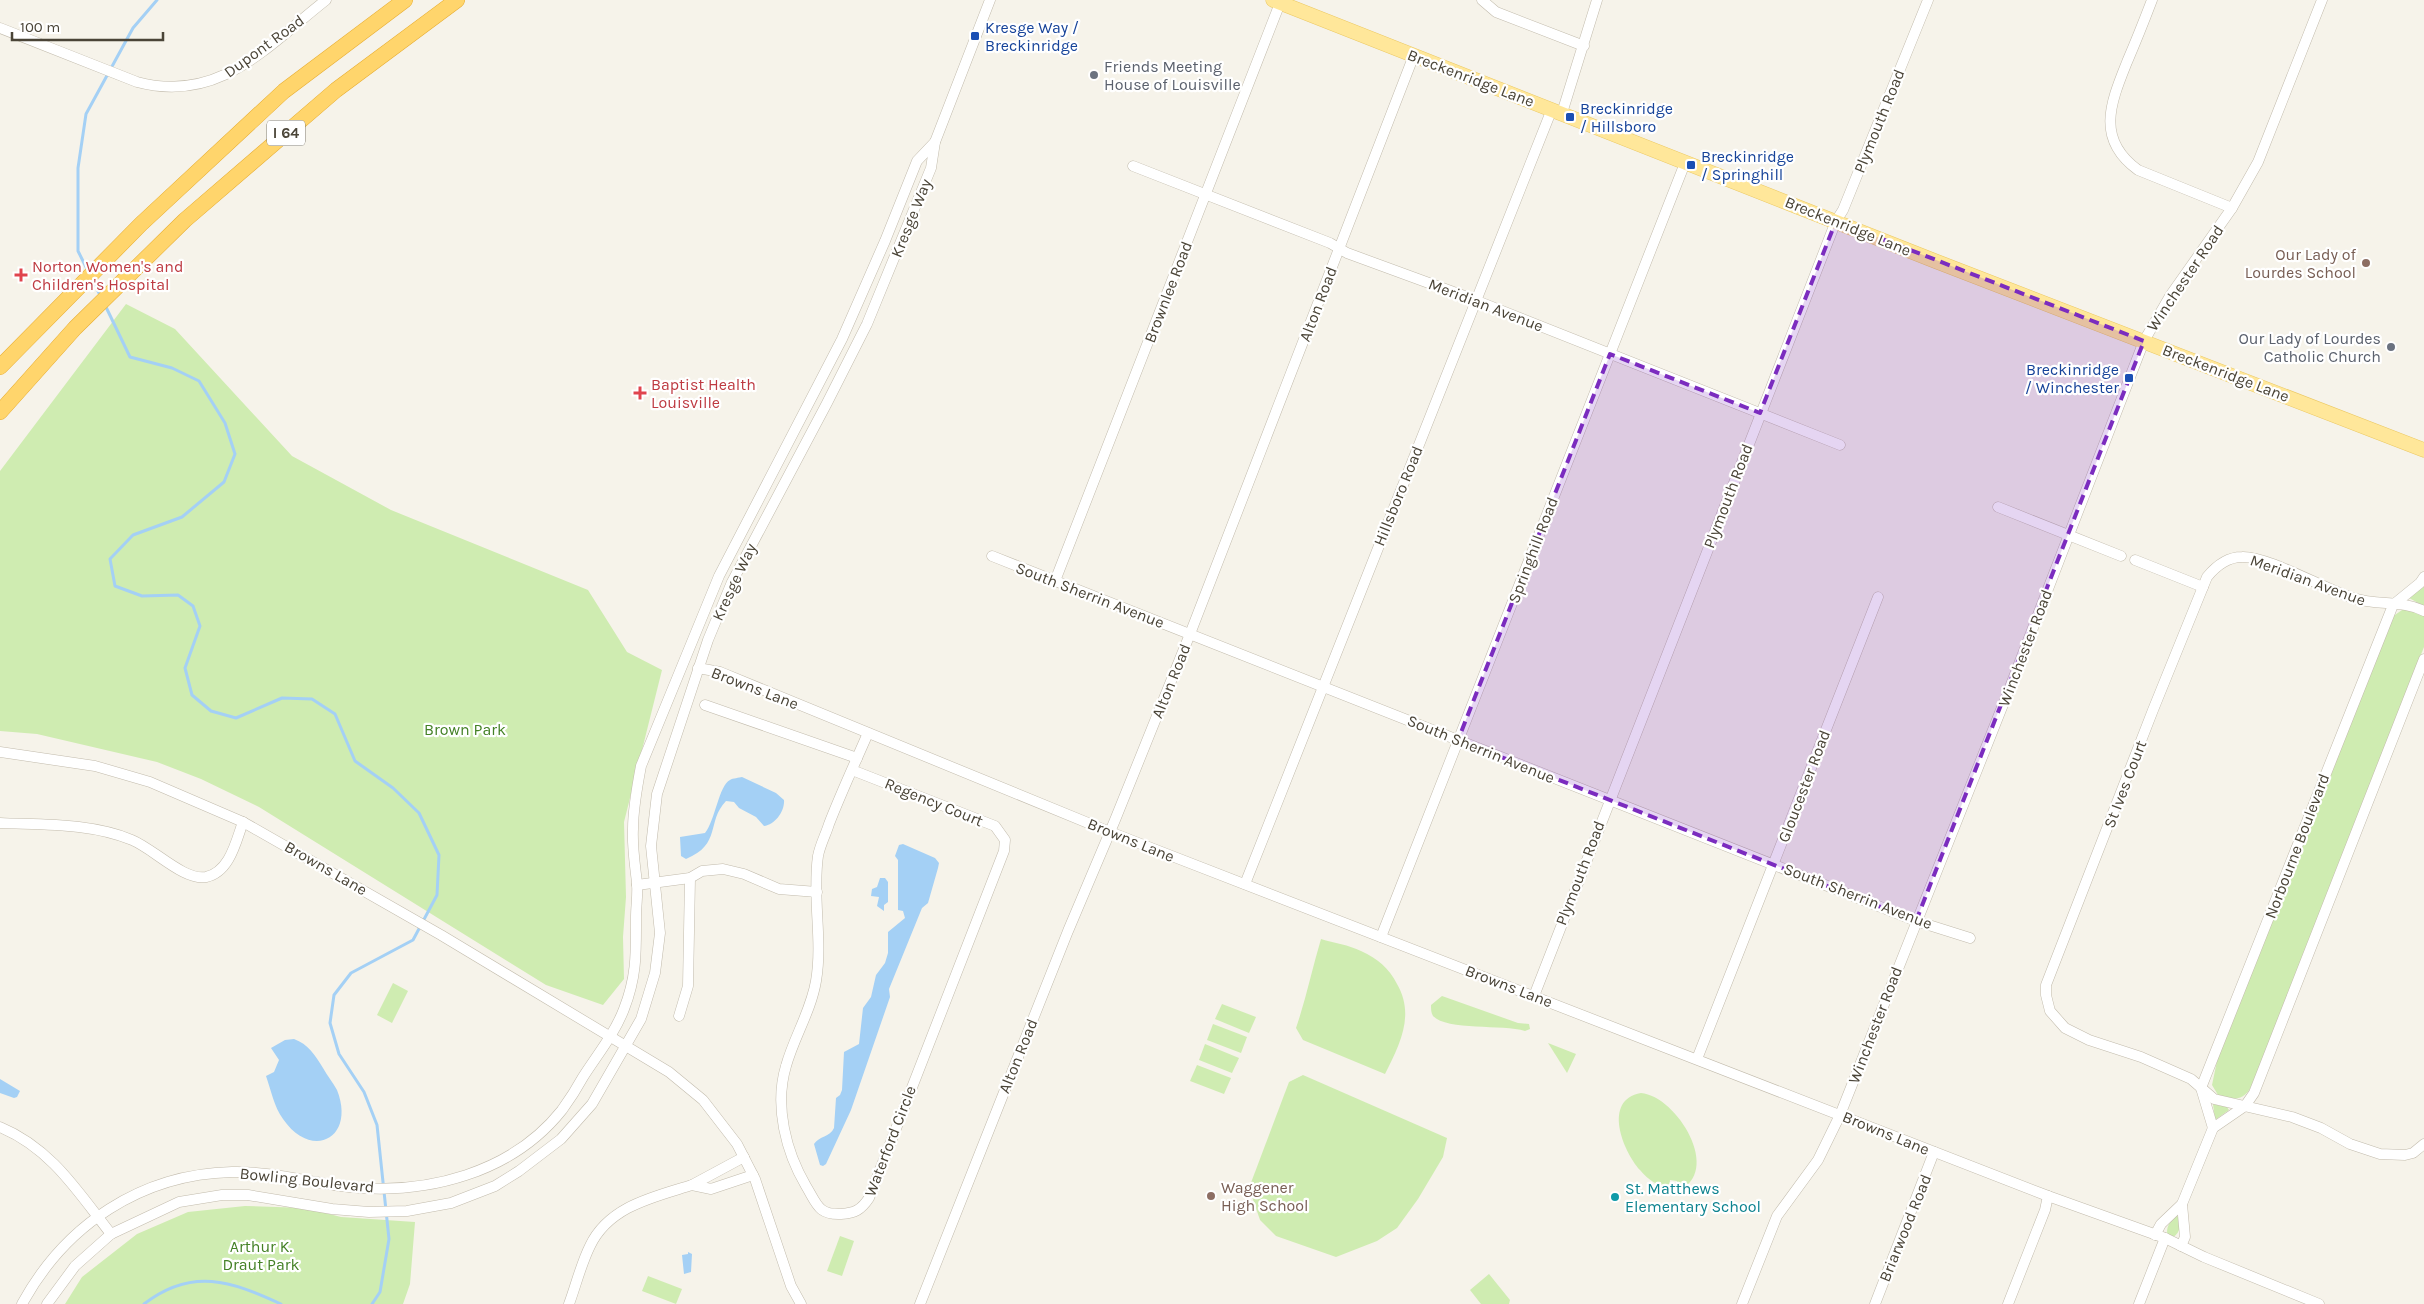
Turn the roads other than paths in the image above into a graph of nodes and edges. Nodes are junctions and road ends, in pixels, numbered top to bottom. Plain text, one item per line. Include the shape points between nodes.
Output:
1 (326, 0) edge
2 (405, 0) edge
3 (457, 0) edge
4 (990, 0) edge
5 (1482, 0) edge
6 (1597, 0) edge
7 (1928, 0) edge
8 (2152, 0) edge
9 (2322, 0) edge
10 (1277, 1) edge
11 (0, 28) edge
12 (1584, 46) junction
13 (1414, 55) junction
14 (1557, 111) junction
15 (934, 142) junction
16 (1685, 162) junction
17 (1133, 166) dead end
18 (1206, 194) junction
19 (2232, 208) junction
20 (1836, 221) junction
21 (1340, 248) junction
22 (1474, 301) junction
23 (2144, 341) junction
24 (1610, 354) junction
25 (0, 367) edge
26 (0, 412) edge
27 (1760, 413) junction
28 (1840, 445) dead end
29 (2424, 450) edge
30 (1998, 507) dead end
31 (2068, 535) junction
32 (992, 556) dead end
33 (2121, 556) dead end
34 (2135, 560) dead end
35 (2221, 563) joint
36 (2424, 577) edge
37 (1055, 581) junction
38 (2203, 587) junction
39 (1878, 597) dead end
40 (2393, 605) junction
41 (2424, 611) edge
42 (1190, 634) junction
43 (2424, 659) edge
44 (698, 668) junction
45 (1324, 687) junction
46 (705, 705) dead end
47 (868, 733) junction
48 (1458, 740) junction
49 (0, 752) edge
50 (857, 758) junction
51 (852, 770) junction
52 (1609, 799) junction
53 (243, 822) junction
54 (0, 823) edge
55 (1110, 832) junction
56 (1005, 844) joint
57 (1774, 864) junction
58 (690, 878) junction
59 (655, 882) junction
60 (1245, 884) junction
61 (637, 885) junction
62 (817, 892) junction
63 (1916, 920) junction
64 (1381, 937) junction
65 (1970, 938) dead end
66 (1534, 996) junction
67 (679, 1016) dead end
68 (610, 1037) junction
69 (627, 1047) junction
70 (1697, 1059) junction
71 (2201, 1088) junction
72 (2245, 1106) junction
73 (1840, 1115) junction
74 (0, 1127) edge
75 (2213, 1128) junction
76 (2424, 1144) edge
77 (1934, 1152) junction
78 (744, 1157) junction
79 (753, 1175) junction
80 (692, 1185) junction
81 (2048, 1196) junction
82 (2182, 1204) junction
83 (98, 1217) junction
84 (111, 1234) junction
85 (2160, 1236) junction
86 (2181, 1246) junction
87 (22, 1304) edge
88 (47, 1304) edge
89 (569, 1304) edge
90 (801, 1304) edge
91 (920, 1304) edge
92 (1742, 1304) edge
93 (1875, 1304) edge
94 (2008, 1304) edge
95 (2139, 1304) edge
96 (2319, 1304) edge

1 - 11 street, Dupont Road via 255,56 202,85 165,88 125,78
2 - 25 highway, I 64 via 284,91 112,253
3 - 26 highway, I 64 via 336,90 185,220 81,322
4 - 15 street, Kresge Way
5 - 12 street via 1496,12
6 - 12 street, Hillsboro Road
7 - 20 street, Plymouth Road
8 - 19 street via 2112,103 2110,122 2114,140 2125,159 2138,170
9 - 19 street, Winchester Road via 2258,162
10 - 13 main road, Breckenridge Lane
10 - 18 street, Brownlee Road
12 - 14 street, Hillsboro Road
13 - 14 main road, Breckenridge Lane
13 - 21 street, Alton Road
14 - 16 main road, Breckenridge Lane
14 - 22 street, Hillsboro Road
15 - 44 street, Kresge Way via 931,168 867,324 732,582
15 - 61 street, Kresge Way via 917,161 842,339 720,576 672,688 641,766 636,788 632,829
16 - 20 main road, Breckenridge Lane
16 - 24 street, Springhill Road
17 - 18 street, Meridian Avenue
18 - 21 street, Meridian Avenue
18 - 37 street, Brownlee Road
19 - 23 street, Winchester Road via 2170,296
20 - 23 main road, Breckenridge Lane
20 - 27 street, Plymouth Road
21 - 22 street, Meridian Avenue
21 - 42 street, Alton Road
22 - 24 street, Meridian Avenue
22 - 45 street, Hillsboro Road
23 - 29 main road, Breckenridge Lane
23 - 31 street, Winchester Road
24 - 27 street, Meridian Avenue
24 - 48 street, Springhill Road
27 - 28 street, Meridian Avenue
27 - 52 street, Plymouth Road
30 - 31 street
31 - 33 street
31 - 63 street, Winchester Road
32 - 37 street, South Sherrin Avenue
34 - 38 street
35 - 38 street, St Ives Court via 2207,577
35 - 40 street, Meridian Avenue via 2252,557 2352,598
36 - 40 street via 2420,584
37 - 42 street, South Sherrin Avenue
38 - 71 street, St Ives Court via 2046,985 2050,1011 2059,1023 2077,1035 2141,1056 2191,1079
39 - 57 street, Gloucester Road
40 - 41 street, Meridian Avenue via 2410,604
40 - 71 street, Norbourne Boulevard
42 - 45 street, South Sherrin Avenue
42 - 55 street, Alton Road
43 - 72 street via 2254,1093
44 - 47 street, Browns Lane via 720,672
44 - 59 street, Kresge Way via 657,794 651,846
45 - 48 street, South Sherrin Avenue
45 - 60 street, Hillsboro Road
46 - 50 street
47 - 50 street, Waterford Circle
47 - 55 street, Browns Lane
48 - 52 street, South Sherrin Avenue
48 - 64 street, Springhill Road
49 - 53 street, Browns Lane via 96,766 150,782
50 - 51 street, Waterford Circle
51 - 56 street, Regency Court via 995,826
51 - 62 street, Waterford Circle via 820,850
52 - 57 street, South Sherrin Avenue
52 - 66 street, Plymouth Road
53 - 54 street via 228,860 215,873 200,877 179,870 144,845 113,833 81,826
53 - 68 street, Browns Lane via 441,934
55 - 60 street, Browns Lane
55 - 91 street, Alton Road
56 - 62 street, Waterford Circle via 869,1198 852,1213 826,1214 819,1208 794,1162 781,1107 781,1084 786,1065 814,991
57 - 63 street, South Sherrin Avenue
57 - 70 street, Gloucester Road
58 - 59 street
58 - 62 street via 702,871 723,869 744,874 779,890
58 - 67 street via 688,986
59 - 61 street
59 - 69 street, Kresge Way via 660,933 658,959 641,1019
60 - 64 street, Browns Lane
61 - 68 street, Kresge Way via 635,977 623,1013
63 - 65 street, South Sherrin Avenue
63 - 73 street, Winchester Road
64 - 66 street, Browns Lane
66 - 70 street, Browns Lane
68 - 69 street, Browns Lane
68 - 83 street, Bowling Boulevard via 562,1109 546,1127 489,1168 471,1175 408,1188 369,1188 232,1172 170,1181 127,1198
69 - 78 street, Browns Lane via 669,1072 704,1100 723,1122
69 - 84 street, Bowling Boulevard via 592,1104 561,1139 519,1171 472,1196 407,1211 369,1212 248,1195 222,1195 179,1202
70 - 73 street, Browns Lane
71 - 72 street via 2214,1099
71 - 75 street
72 - 75 street
72 - 76 street via 2292,1117 2380,1154 2406,1155
73 - 77 street, Browns Lane
73 - 92 street, Winchester Road via 1818,1160 1777,1216
74 - 83 street via 27,1140 62,1170
75 - 82 street
77 - 81 street, Browns Lane
77 - 93 street, Briarwood Road
78 - 79 street, Browns Lane
78 - 80 street
79 - 80 street via 711,1189
79 - 90 street, Browns Lane
80 - 89 street via 618,1212 590,1245
81 - 85 street, Browns Lane
81 - 94 street
82 - 85 street via 2161,1224
82 - 86 street via 2185,1237
83 - 84 street
83 - 87 street, Bowling Boulevard via 79,1231 47,1264
84 - 88 street, Bowling Boulevard via 75,1266
85 - 86 street, Browns Lane
85 - 95 street
86 - 96 street, Browns Lane

